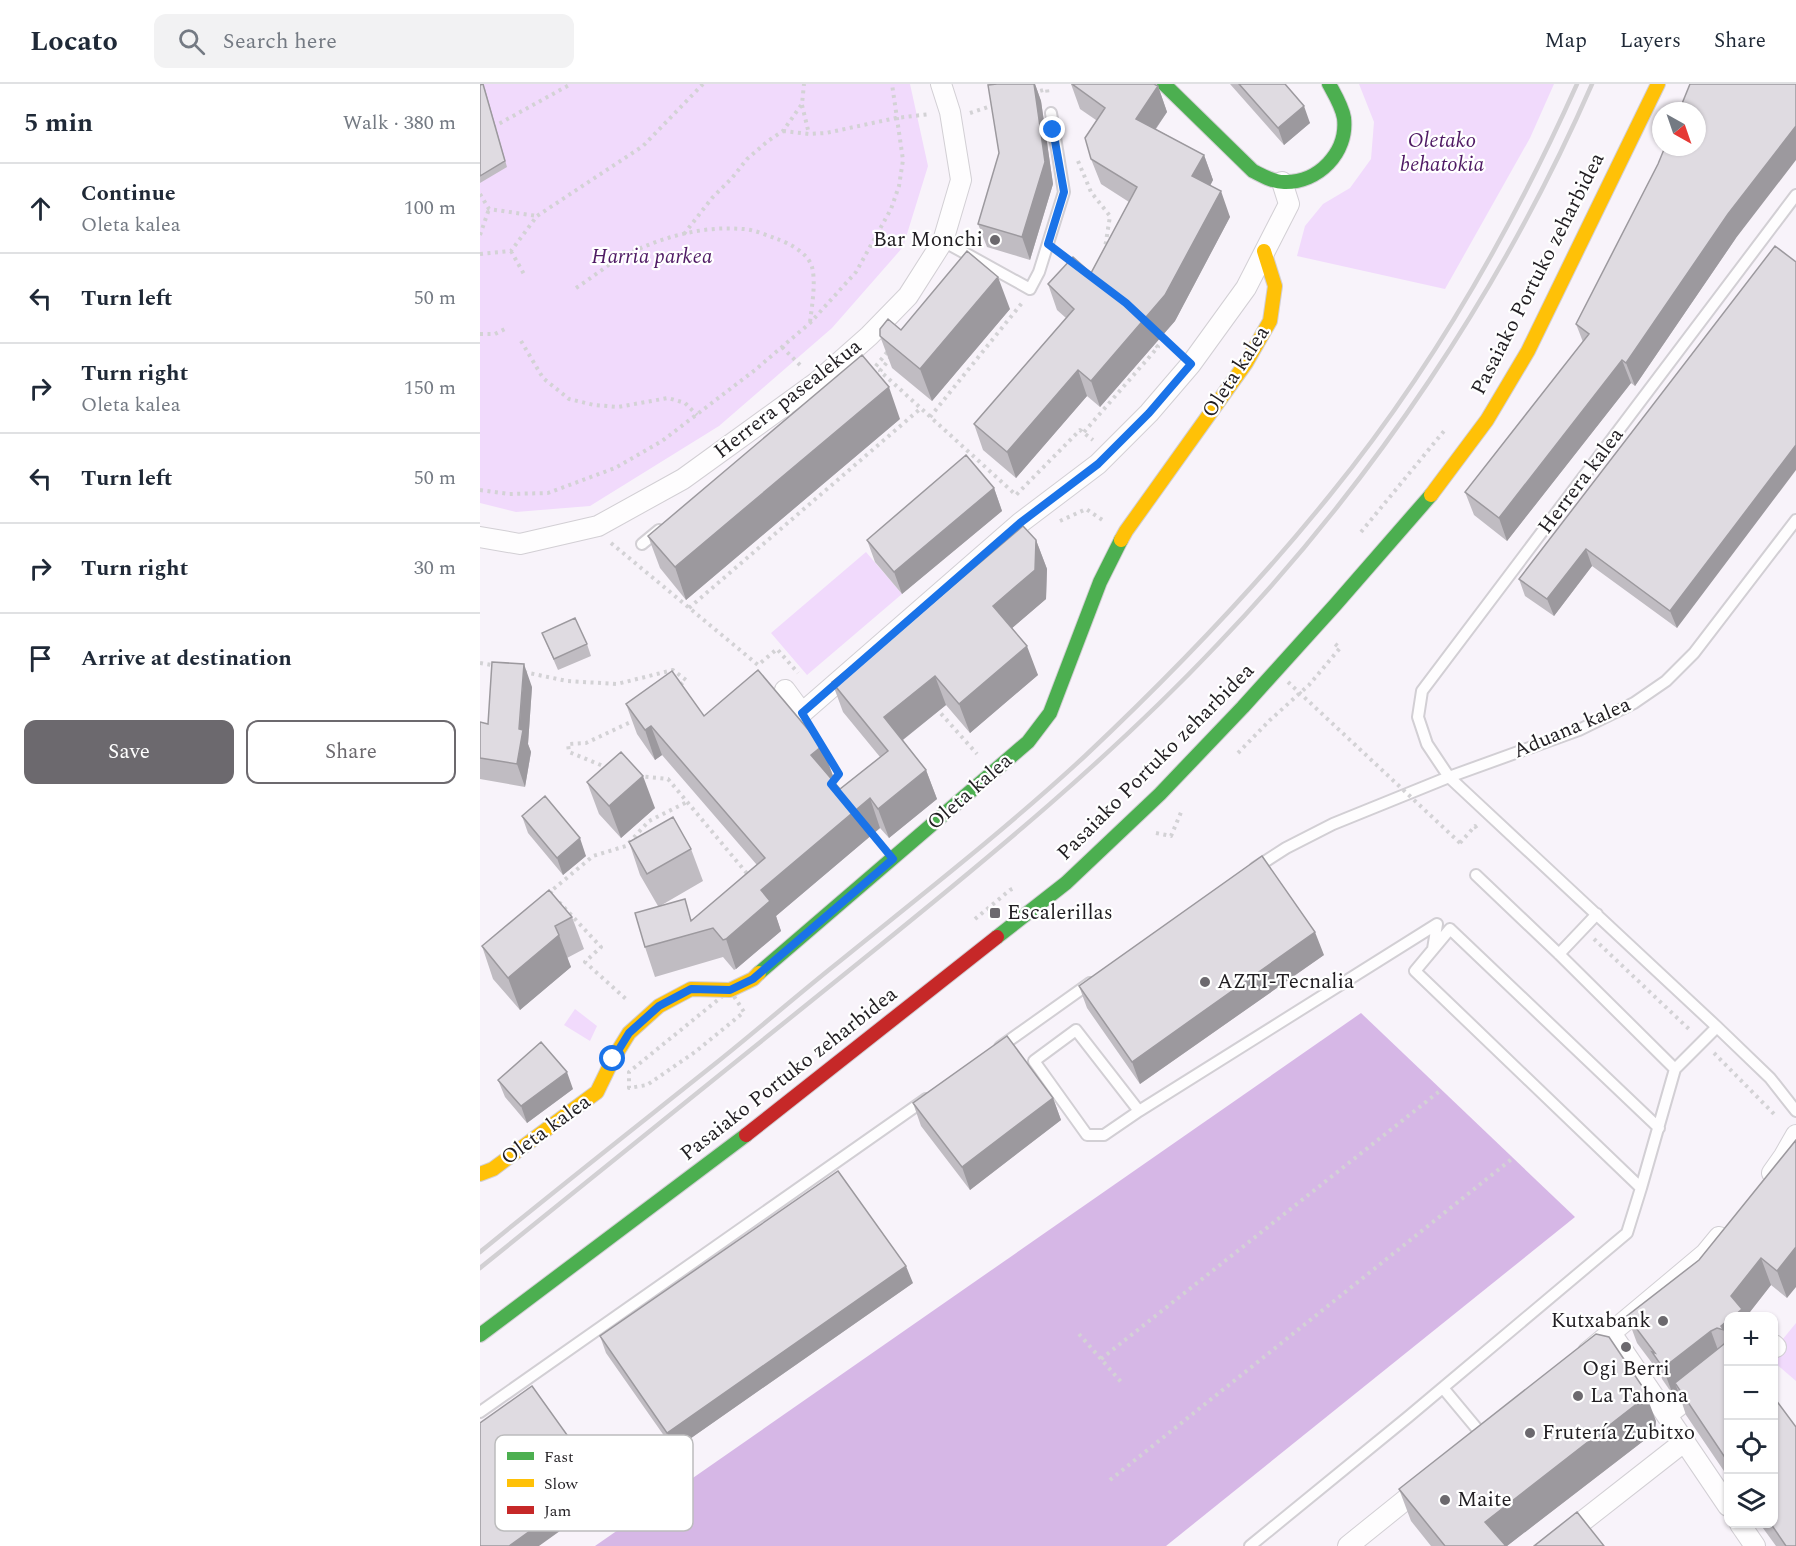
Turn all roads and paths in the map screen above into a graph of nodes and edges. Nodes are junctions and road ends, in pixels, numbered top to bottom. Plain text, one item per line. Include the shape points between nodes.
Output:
1 (571, 84) edge
2 (703, 84) edge
3 (804, 84) edge
4 (892, 84) edge
5 (941, 84) edge
6 (1164, 84) edge
7 (1329, 84) edge
8 (1658, 84) edge
9 (802, 104) junction
10 (1000, 104) edge
11 (950, 112) junction
12 (970, 113) dead end
13 (1050, 113) dead end
14 (896, 118) junction
15 (490, 129) edge
16 (783, 131) junction
17 (809, 134) junction
18 (1282, 182) junction
19 (1091, 192) dead end
20 (480, 194) edge
21 (1796, 195) edge
22 (489, 209) junction
23 (537, 216) junction
24 (684, 234) junction
25 (480, 235) edge
26 (943, 241) junction
27 (1048, 244) junction
28 (1105, 249) edge
29 (511, 251) junction
30 (1264, 251) junction
31 (480, 254) edge
32 (1083, 269) edge
33 (525, 276) dead end
34 (576, 288) dead end
35 (1030, 290) junction
36 (810, 323) junction
37 (505, 329) dead end
38 (1156, 331) edge
39 (480, 334) edge
40 (1150, 339) edge
41 (521, 341) dead end
42 (782, 347) junction
43 (897, 350) edge
44 (1191, 364) junction
45 (817, 382) junction
46 (921, 409) junction
47 (697, 415) junction
48 (930, 417) junction
49 (1445, 429) dead end
50 (1083, 433) junction
51 (1089, 446) dead end
52 (480, 490) edge
53 (1796, 520) edge
54 (1059, 521) dead end
55 (669, 522) edge
56 (1126, 531) junction
57 (480, 537) edge
58 (1356, 538) dead end
59 (609, 541) dead end
60 (642, 544) dead end
61 (689, 608) junction
62 (1340, 648) dead end
63 (480, 663) edge
64 (502, 667) edge
65 (524, 672) edge
66 (1288, 682) dead end
67 (678, 688) edge
68 (785, 690) joint
69 (930, 708) edge
70 (802, 713) junction
71 (644, 716) edge
72 (1236, 754) dead end
73 (610, 768) edge
74 (993, 773) junction
75 (630, 774) edge
76 (1449, 777) junction
77 (831, 784) edge
78 (687, 802) junction
79 (1184, 804) dead end
80 (1156, 833) dead end
81 (1483, 834) dead end
82 (1248, 872) edge
83 (1476, 875) dead end
84 (755, 884) edge
85 (1021, 885) dead end
86 (1597, 914) junction
87 (969, 924) dead end
88 (1583, 928) junction
89 (1433, 949) junction
90 (1559, 954) junction
91 (1100, 977) edge
92 (730, 990) junction
93 (633, 1006) dead end
94 (744, 1012) dead end
95 (1717, 1027) junction
96 (1702, 1042) junction
97 (994, 1051) edge
98 (1675, 1069) junction
99 (1441, 1090) dead end
100 (937, 1092) edge
101 (1796, 1110) edge
102 (1139, 1112) junction
103 (1775, 1115) dead end
104 (1659, 1128) junction
105 (1796, 1135) edge
106 (1513, 1158) dead end
107 (480, 1174) edge
108 (1762, 1184) edge
109 (1641, 1188) junction
110 (1733, 1219) edge
111 (1611, 1333) junction
112 (1079, 1334) dead end
113 (480, 1335) edge
114 (1101, 1359) junction
115 (1578, 1361) edge
116 (1724, 1370) edge
117 (1122, 1383) dead end
118 (1443, 1388) junction
119 (480, 1412) edge
120 (1667, 1415) junction
121 (1500, 1423) edge
122 (1483, 1436) junction
123 (1685, 1442) junction
124 (1465, 1451) edge
125 (1438, 1473) edge
126 (1110, 1480) dead end
127 (1724, 1500) edge
128 (1743, 1528) edge
129 (1250, 1546) edge
130 (1348, 1546) edge
131 (1551, 1546) edge
132 (1755, 1546) edge

1 - 15 path
2 - 23 path via 643,146
3 - 9 path
4 - 14 path
5 - 11 street, Herrera pasealekua
6 - 18 main road via 1253,171
7 - 18 main road via 1342,110 1343,136 1339,148 1319,172 1305,179
8 - 113 main road, Pasaiako Portuko zeharbidea via 1528,351 1487,420 1426,500 1243,707 1160,794 1066,883 748,1134
9 - 16 path
9 - 17 path
10 - 12 path
11 - 14 path
11 - 26 street, Herrera pasealekua via 961,180
13 - 27 lane via 1064,192
14 - 17 path
14 - 36 path via 903,160 900,186 891,209 856,272
16 - 17 path
16 - 24 path via 747,159
18 - 30 street, Oleta kalea via 1288,204
19 - 28 path via 1110,216
20 - 22 path
21 - 76 lane, Herrera kalea via 1422,691 1418,717 1427,744
22 - 23 path
22 - 25 path
23 - 29 path
24 - 34 path via 647,246
24 - 36 path via 743,229 787,243 801,252 812,265
26 - 35 lane
26 - 45 street, Herrera pasealekua via 908,296 844,364
27 - 32 path
27 - 35 lane
29 - 31 path
29 - 33 path
30 - 44 street, Oleta kalea via 1246,288
30 - 56 main road, Oleta kalea via 1275,286 1270,321 1246,363
35 - 48 path
36 - 42 path
37 - 39 path
38 - 44 path
40 - 50 path via 1158,347
41 - 47 path via 543,378 569,399 618,407 668,398 685,404
42 - 45 path
42 - 47 path
43 - 46 path via 880,371
44 - 70 street, Oleta kalea via 1098,464 1020,523
45 - 57 street, Herrera pasealekua via 683,479 598,526 520,544
46 - 48 path
46 - 61 path
47 - 52 path via 663,441 615,468 548,493 508,495
48 - 50 path via 1016,495 1080,430
49 - 58 path
50 - 51 path via 1094,441
53 - 76 lane, Aduana kalea via 1694,653 1666,681 1634,703 1579,730
54 - 56 path via 1086,509
55 - 60 lane
56 - 74 main road, Oleta kalea via 1100,582 1050,713 1028,742
59 - 61 path
61 - 68 path via 758,665 777,649 800,675
62 - 72 path via 1309,685
63 - 64 path
65 - 67 path via 567,681 617,684 673,670 686,680
66 - 81 path, bridge via 1460,843 1474,826
68 - 70 street
69 - 74 path via 934,706
70 - 77 path via 839,774
71 - 73 path via 586,743 568,744 569,752
74 - 92 main road, Oleta kalea via 753,979
75 - 78 path via 668,779
76 - 82 lane, Aduana kalea via 1333,824
76 - 86 lane, Herrera kalea
78 - 84 path
78 - 93 path via 650,822 626,846 593,855 550,892 601,947 585,962
79 - 80 path via 1171,836
83 - 90 lane
85 - 87 path
86 - 88 lane
86 - 95 lane, Herrera kalea
88 - 90 lane
88 - 96 path
89 - 102 lane via 1437,924
89 - 104 lane via 1450,929
89 - 109 lane via 1415,971
90 - 98 lane
91 - 97 lane
92 - 94 path via 628,1072 629,1088 647,1085
92 - 107 main road, Oleta kalea via 691,989 659,1006 629,1033 597,1092
95 - 96 lane
95 - 101 lane, Herrera kalea via 1770,1078
96 - 98 lane
96 - 103 path
98 - 104 lane
99 - 114 path
100 - 119 lane
102 - 102 lane via 1104,1136 1087,1135 1034,1061 1076,1030
104 - 109 lane
105 - 108 street
106 - 126 path
109 - 118 lane via 1626,1233
110 - 111 street via 1705,1254
111 - 115 street
111 - 120 street
112 - 114 path
114 - 117 path
116 - 120 street
118 - 122 lane
118 - 129 lane
120 - 123 street
121 - 122 street
122 - 124 street
123 - 127 street
123 - 131 street
125 - 130 street
128 - 132 street

